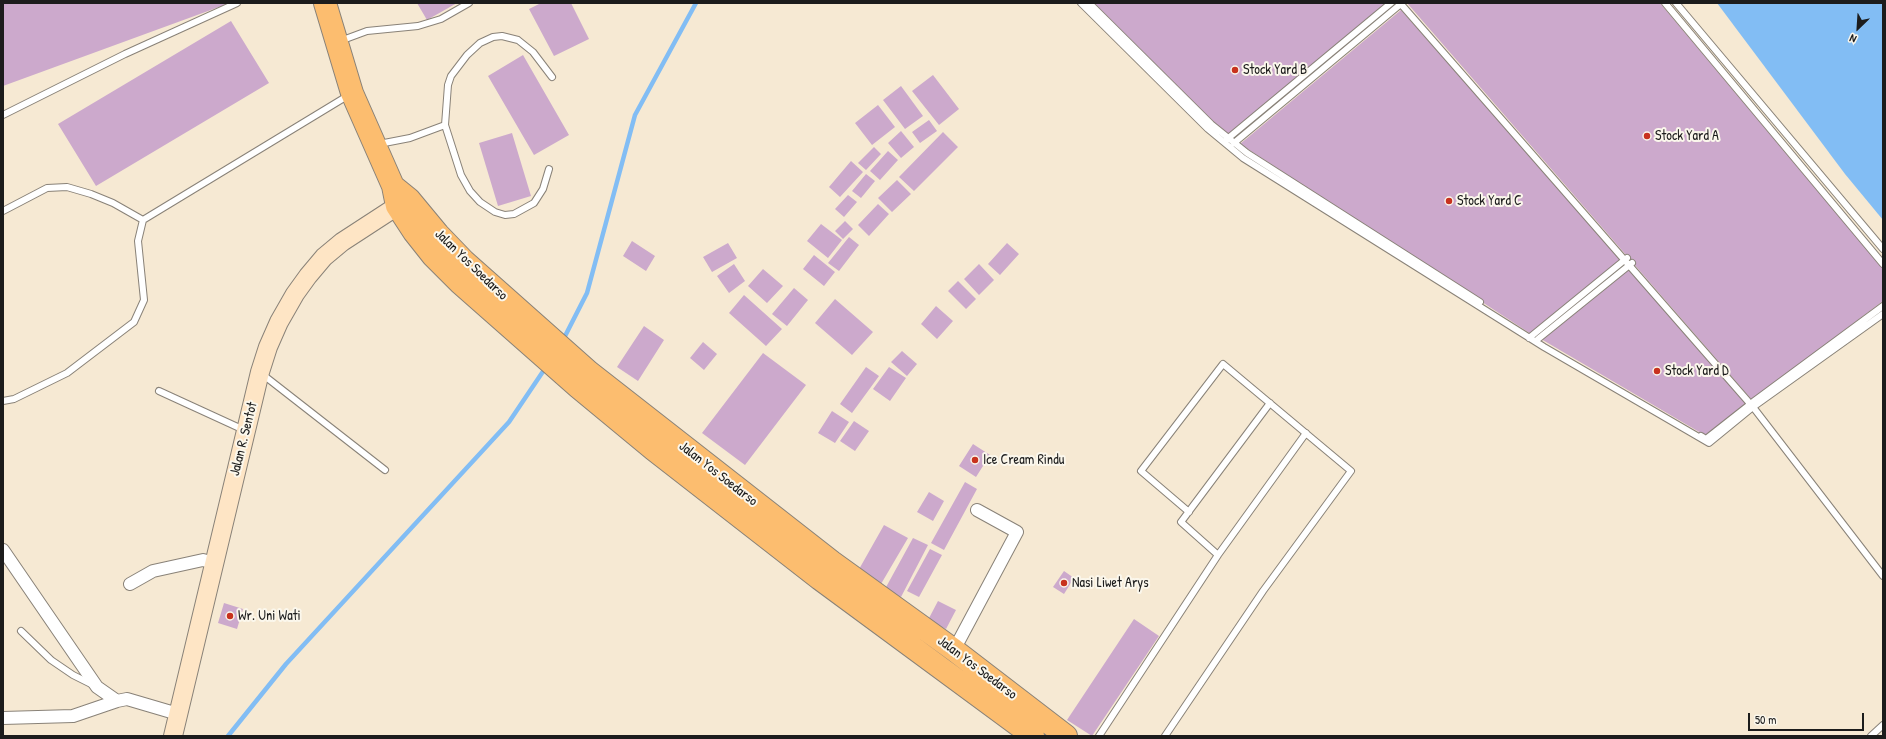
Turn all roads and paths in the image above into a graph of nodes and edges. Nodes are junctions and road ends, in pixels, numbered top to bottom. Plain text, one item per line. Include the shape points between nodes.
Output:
1 (237, 3) edge
2 (325, 3) edge
3 (469, 3) edge
4 (1081, 3) edge
5 (1089, 3) edge
6 (1390, 3) edge
7 (1401, 3) edge
8 (1406, 3) edge
9 (1665, 3) edge
10 (1676, 3) edge
11 (336, 42) junction
12 (552, 77) dead end
13 (352, 93) junction
14 (3, 115) edge
15 (445, 125) junction
16 (1226, 140) junction
17 (1234, 143) junction
18 (375, 145) junction
19 (549, 169) dead end
20 (399, 197) junction
21 (3, 211) edge
22 (143, 220) junction
23 (1883, 249) edge
24 (1626, 258) junction
25 (1631, 264) junction
26 (1883, 264) edge
27 (1883, 306) edge
28 (1883, 314) edge
29 (1530, 336) junction
30 (1538, 339) junction
31 (260, 372) junction
32 (584, 380) junction
33 (158, 391) dead end
34 (3, 401) edge
35 (1270, 403) junction
36 (1753, 405) junction
37 (246, 431) junction
38 (1306, 433) junction
39 (385, 470) dead end
40 (977, 510) dead end
41 (1189, 512) junction
42 (3, 550) edge
43 (1218, 555) junction
44 (214, 563) junction
45 (826, 570) junction
46 (1883, 571) edge
47 (1883, 576) edge
48 (130, 584) dead end
49 (21, 631) dead end
50 (954, 650) junction
51 (943, 669) junction
52 (96, 687) junction
53 (117, 701) junction
54 (178, 714) junction
55 (3, 718) edge
56 (1883, 726) edge
57 (1883, 729) edge
58 (173, 736) edge
59 (1033, 736) edge
60 (1066, 736) edge
61 (1099, 736) edge
62 (1166, 736) edge
63 (1871, 736) edge
64 (1875, 736) edge

1 - 14 lane via 125,54
2 - 11 highway, Jalan Yos Soedarso
3 - 11 lane via 441,19 418,26 367,31
4 - 16 lane via 1208,129
5 - 16 lane
6 - 16 lane
7 - 17 lane
7 - 24 lane
8 - 24 lane
9 - 26 lane
10 - 23 lane
11 - 13 highway, Jalan Yos Soedarso
12 - 15 lane via 533,52 518,40 502,36 493,37 480,43 467,55 451,76
13 - 18 highway, Jalan Yos Soedarso
13 - 22 lane
15 - 18 lane via 410,138
15 - 19 lane via 461,175 470,191 495,212 514,214 534,203 543,189
16 - 17 lane
16 - 29 lane via 1243,158
17 - 29 lane
18 - 20 highway, Jalan Yos Soedarso
20 - 31 street, Jalan R. Sentot via 324,257 308,276 279,322
20 - 32 highway, Jalan Yos Soedarso via 414,232 460,283 517,320
21 - 22 lane via 47,188 67,187 106,200
22 - 34 lane via 138,242 144,300 134,322 66,373 14,399
24 - 25 lane
24 - 29 lane
25 - 30 lane
25 - 36 lane
27 - 36 lane
28 - 36 lane
29 - 30 lane
29 - 36 lane via 1709,443
30 - 36 lane via 1706,439
31 - 37 street, Jalan R. Sentot
31 - 39 lane
32 - 45 highway, Jalan Yos Soedarso via 659,454
32 - 45 highway, Jalan Yos Soedarso via 748,489
33 - 37 lane
35 - 38 lane
35 - 41 lane
35 - 41 lane via 1223,364 1141,471
36 - 46 lane
36 - 47 lane
37 - 44 street, Jalan R. Sentot
38 - 43 lane
38 - 62 lane via 1351,471 1263,591
40 - 50 street via 1017,532
41 - 43 lane via 1181,522
42 - 52 street
43 - 61 lane
44 - 48 street via 204,560 153,571
44 - 54 street, Jalan R. Sentot
45 - 50 highway, Jalan Yos Soedarso
45 - 51 highway, Jalan Yos Soedarso
49 - 52 lane via 51,660
50 - 51 highway
50 - 60 highway, Jalan Yos Soedarso
51 - 59 highway, Jalan Yos Soedarso
52 - 53 street
53 - 54 street via 131,700
53 - 55 street via 72,716
54 - 58 street, Jalan R. Sentot
56 - 63 lane
57 - 64 lane

